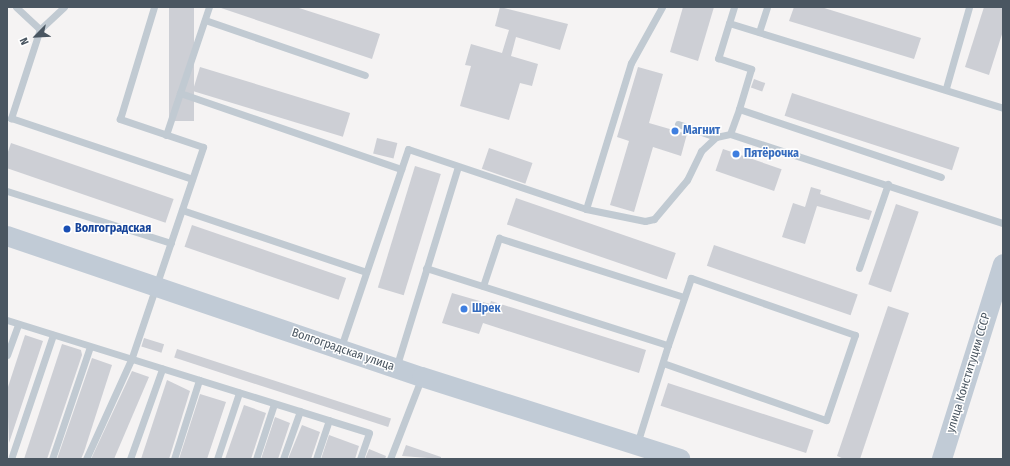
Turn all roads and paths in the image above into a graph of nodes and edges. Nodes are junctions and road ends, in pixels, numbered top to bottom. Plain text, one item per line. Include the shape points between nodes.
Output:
1 (16, 7) edge
2 (64, 7) edge
3 (154, 7) edge
4 (209, 7) edge
5 (662, 7) edge
6 (734, 7) edge
7 (767, 7) edge
8 (969, 7) edge
9 (205, 20) junction
10 (729, 24) junction
11 (40, 29) junction
12 (759, 32) junction
13 (365, 75) dead end
14 (946, 88) junction
15 (180, 93) junction
16 (1003, 108) edge
17 (739, 109) junction
18 (678, 124) dead end
19 (730, 134) junction
20 (166, 135) junction
21 (716, 137) junction
22 (458, 167) junction
23 (401, 169) junction
24 (941, 177) dead end
25 (192, 179) junction
26 (888, 184) junction
27 (7, 192) edge
28 (586, 209) junction
29 (182, 210) junction
30 (1003, 223) edge
31 (7, 236) edge
32 (171, 242) junction
33 (1003, 264) edge
34 (426, 268) junction
35 (859, 268) dead end
36 (366, 272) junction
37 (156, 286) junction
38 (483, 286) junction
39 (684, 297) junction
40 (7, 320) edge
41 (18, 324) junction
42 (53, 335) junction
43 (90, 346) junction
44 (668, 346) junction
45 (340, 349) junction
46 (7, 355) edge
47 (131, 360) junction
48 (663, 363) junction
49 (396, 368) junction
50 (162, 369) junction
51 (422, 377) junction
52 (199, 380) junction
53 (239, 393) junction
54 (274, 404) junction
55 (300, 411) junction
56 (329, 420) junction
57 (637, 445) junction
58 (393, 458) edge
59 (944, 458) edge
60 (11, 459) edge
61 (52, 459) edge
62 (86, 459) edge
63 (130, 459) edge
64 (174, 459) edge
65 (217, 459) edge
66 (256, 459) edge
67 (283, 459) edge
68 (316, 459) edge
69 (360, 459) edge
70 (680, 459) edge

1 - 11 lane
2 - 11 lane
3 - 20 lane via 120,119
4 - 9 lane
5 - 28 lane via 631,63
6 - 10 lane
7 - 12 lane
8 - 14 lane
9 - 13 lane
9 - 15 lane
10 - 12 lane
10 - 17 lane via 718,58 751,69
11 - 25 lane via 11,118
12 - 14 lane
14 - 16 lane
15 - 20 lane
15 - 23 lane
17 - 19 lane
17 - 24 lane
18 - 21 lane
19 - 21 lane
19 - 26 lane
20 - 25 lane via 203,147
21 - 28 lane via 701,151 687,180 654,219 645,221
22 - 23 lane via 408,149
22 - 28 lane
22 - 34 lane
23 - 36 lane
25 - 29 lane
26 - 30 lane
26 - 35 lane
27 - 32 lane
29 - 32 lane
29 - 36 lane
31 - 37 main road, Волгоградская улица
32 - 37 lane
33 - 59 main road, улица Конституции СССР
34 - 38 lane
34 - 49 lane
36 - 45 lane
37 - 45 main road, Волгоградская улица
37 - 47 lane
38 - 39 lane via 498,238
38 - 44 lane
39 - 44 lane
39 - 48 lane via 691,278 855,335 826,420
40 - 41 lane
41 - 42 lane
41 - 46 lane
42 - 43 lane
42 - 60 lane
43 - 47 lane
43 - 61 lane
44 - 48 lane
45 - 49 main road, Волгоградская улица
47 - 50 lane
47 - 62 lane
48 - 57 lane
49 - 51 main road, Волгоградская улица
50 - 52 lane
50 - 63 lane
51 - 57 main road, Волгоградская улица
51 - 58 lane
52 - 53 lane
52 - 64 lane
53 - 54 lane
53 - 65 lane
54 - 55 lane
54 - 66 lane
55 - 56 lane
55 - 67 lane
56 - 68 lane
56 - 69 lane via 369,432
57 - 70 main road, Волгоградская улица

